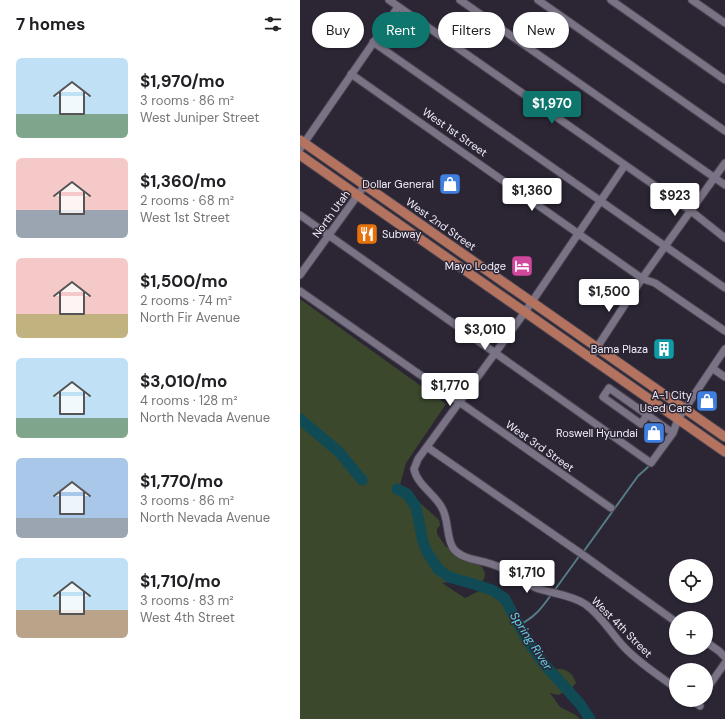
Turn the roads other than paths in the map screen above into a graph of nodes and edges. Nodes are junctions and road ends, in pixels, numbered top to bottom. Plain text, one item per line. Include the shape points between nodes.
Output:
1 (389, 0) edge
2 (460, 0) edge
3 (538, 0) edge
4 (611, 0) edge
5 (692, 0) edge
6 (398, 7) junction
7 (394, 12) edge
8 (725, 23) edge
9 (372, 43) edge
10 (382, 48) edge
11 (351, 74) junction
12 (725, 80) edge
13 (725, 131) edge
14 (301, 144) edge
15 (300, 155) edge
16 (725, 163) edge
17 (625, 165) junction
18 (715, 178) junction
19 (365, 185) junction
20 (725, 185) edge
21 (358, 196) junction
22 (600, 201) junction
23 (691, 211) junction
24 (300, 215) edge
25 (578, 232) junction
26 (329, 235) junction
27 (725, 238) edge
28 (666, 247) junction
29 (300, 275) edge
30 (643, 279) junction
31 (725, 288) edge
32 (300, 291) edge
33 (532, 302) junction
34 (525, 312) junction
35 (725, 331) edge
36 (597, 347) junction
37 (725, 349) edge
38 (495, 353) junction
39 (590, 358) junction
40 (712, 368) junction
41 (725, 377) edge
42 (459, 402) junction
43 (684, 409) junction
44 (647, 415) junction
45 (678, 419) junction
46 (673, 433) junction
47 (725, 437) edge
48 (427, 447) junction
49 (725, 452) edge
50 (611, 508) dead end
51 (669, 617) edge
52 (713, 647) edge
53 (725, 657) edge
54 (725, 663) edge
55 (713, 680) edge
56 (669, 683) edge

1 - 6 street
2 - 18 street
3 - 13 street
4 - 12 street
5 - 8 street
6 - 7 street
6 - 17 street
9 - 11 street
10 - 22 street
11 - 14 street
11 - 25 street, West 1st Street
14 - 19 main road, West 2nd Street
15 - 21 main road
16 - 18 street
17 - 22 street
17 - 23 street
18 - 20 street
18 - 23 street
19 - 21 street, North Utah
19 - 33 main road, West 2nd Street
21 - 26 street, North Utah
21 - 34 main road
22 - 25 street
22 - 28 street
23 - 27 street
23 - 28 street
24 - 26 street
25 - 30 street, West 1st Street
25 - 33 street
26 - 29 street, North Utah
26 - 38 street
28 - 30 street
28 - 31 street
30 - 35 street, West 1st Street via 656,283
30 - 36 street
32 - 42 street, West 3rd Street
33 - 34 street
33 - 36 main road, West 2nd Street
34 - 38 street
34 - 39 main road
36 - 39 street
36 - 43 main road, West 2nd Street
37 - 40 street
38 - 42 street
38 - 46 street via 651,463
39 - 45 main road
40 - 41 street
40 - 43 street
42 - 48 street
42 - 50 street, West 3rd Street
43 - 45 street
43 - 47 main road, West 2nd Street
44 - 44 street via 609,388 603,397 641,424
44 - 46 street
45 - 46 street
45 - 49 main road
48 - 51 street
48 - 56 street, West 4th Street via 416,463 414,473 442,508 447,520 450,542 458,554 500,567 539,589 566,595 583,603 598,616 631,654
52 - 53 street
54 - 55 street

